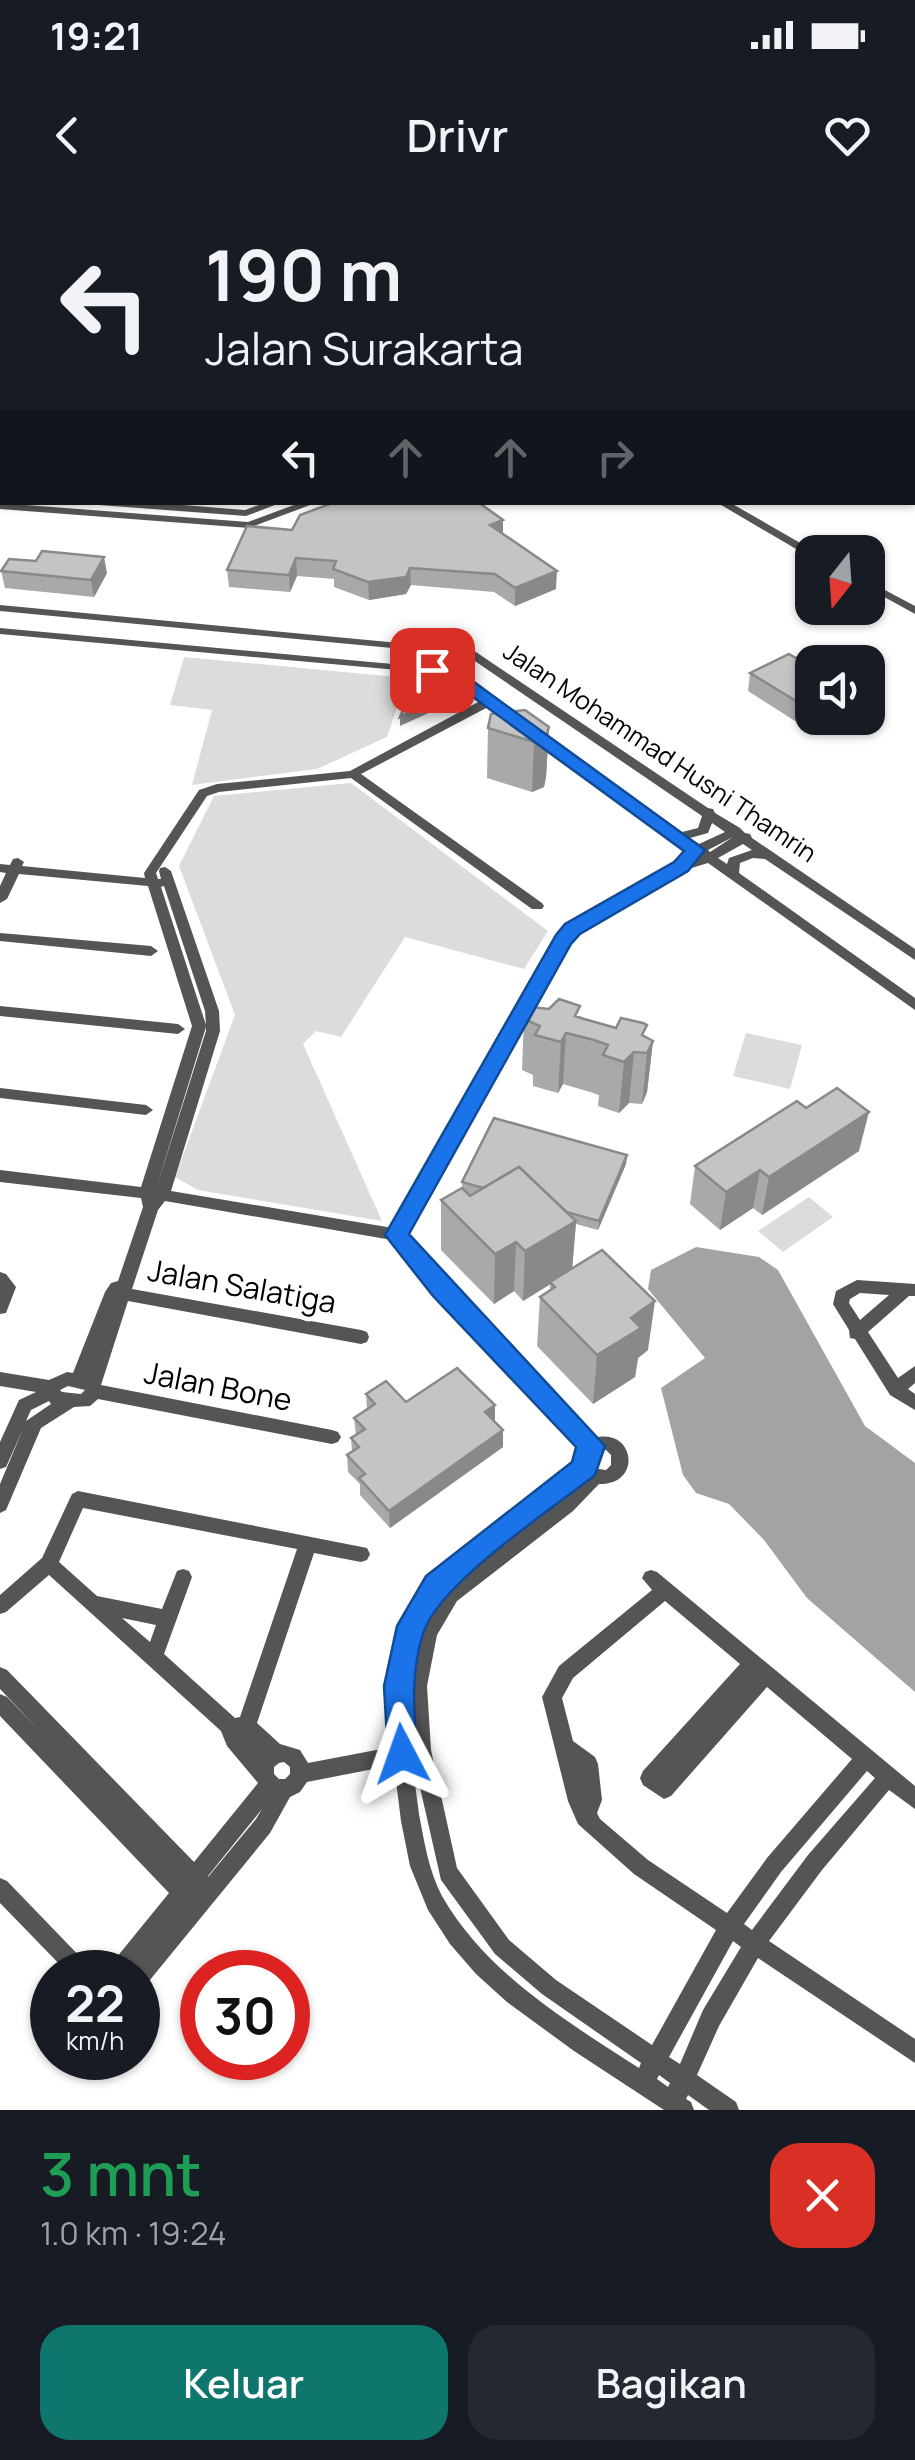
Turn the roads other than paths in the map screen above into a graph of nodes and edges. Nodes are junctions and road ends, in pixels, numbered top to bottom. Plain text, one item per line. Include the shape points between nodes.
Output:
1 (80, 505) edge
2 (92, 505) edge
3 (120, 505) edge
4 (269, 505) edge
5 (284, 505) edge
6 (305, 505) edge
7 (726, 505) edge
8 (156, 510) edge
9 (795, 544) edge
10 (885, 594) edge
11 (0, 608) edge
12 (915, 611) edge
13 (95, 616) junction
14 (134, 620) junction
15 (0, 631) edge
16 (85, 638) junction
17 (124, 642) junction
18 (490, 701) junction
19 (353, 774) junction
20 (709, 812) junction
21 (741, 834) junction
22 (677, 837) junction
23 (695, 850) junction
24 (775, 857) junction
25 (0, 859) edge
26 (708, 860) junction
27 (11, 866) edge
28 (681, 866) junction
29 (159, 874) junction
30 (732, 876) junction
31 (0, 899) edge
32 (537, 906) dead end
33 (0, 937) edge
34 (151, 951) dead end
35 (915, 955) edge
36 (915, 1005) edge
37 (0, 1011) edge
38 (178, 1029) dead end
39 (0, 1093) edge
40 (146, 1110) dead end
41 (0, 1176) edge
42 (153, 1198) junction
43 (396, 1235) junction
44 (0, 1278) edge
45 (121, 1289) junction
46 (910, 1289) edge
47 (0, 1308) edge
48 (856, 1333) junction
49 (361, 1337) dead end
50 (915, 1373) edge
51 (0, 1378) edge
52 (89, 1385) junction
53 (50, 1390) junction
54 (896, 1390) junction
55 (69, 1402) junction
56 (915, 1403) edge
57 (332, 1437) dead end
58 (0, 1462) edge
59 (1, 1502) edge
60 (308, 1544) junction
61 (361, 1554) dead end
62 (49, 1564) junction
63 (182, 1577) dead end
64 (88, 1602) junction
65 (0, 1606) edge
66 (167, 1619) junction
67 (154, 1656) junction
68 (759, 1668) junction
69 (0, 1676) edge
70 (0, 1702) edge
71 (236, 1730) junction
72 (412, 1752) junction
73 (276, 1754) junction
74 (866, 1758) junction
75 (888, 1776) junction
76 (279, 1780) junction
77 (915, 1799) edge
78 (0, 1888) edge
79 (195, 1891) junction
80 (730, 1926) junction
81 (756, 1944) junction
82 (60, 1950) edge
83 (139, 1950) edge
84 (157, 1950) edge
85 (915, 2052) edge
86 (655, 2059) junction
87 (685, 2080) junction
88 (643, 2082) junction
89 (678, 2106) edge
90 (728, 2110) edge

1 - 8 street
2 - 8 street
3 - 8 street
4 - 8 street via 246,513
5 - 8 street via 246,518
6 - 8 street via 249,525
7 - 9 street
10 - 12 street
11 - 13 street, Jalan Mohammad Husni Thamrin
13 - 14 street, Jalan Mohammad Husni Thamrin
13 - 16 street via 100,631
14 - 17 street via 114,627
14 - 20 street, Jalan Mohammad Husni Thamrin via 469,652
15 - 16 street, Jalan Mohammad Husni Thamrin
16 - 17 street, Jalan Mohammad Husni Thamrin
17 - 18 street, Jalan Mohammad Husni Thamrin via 432,670 457,677
18 - 19 street
18 - 22 street, Jalan Mohammad Husni Thamrin
19 - 29 street via 204,793
19 - 32 street
20 - 21 street, Jalan Mohammad Husni Thamrin
20 - 22 street via 704,830
21 - 23 street
21 - 24 street, Jalan Mohammad Husni Thamrin
21 - 26 street
22 - 23 street, Jalan Mohammad Husni Thamrin
23 - 26 street, Jalan Mohammad Husni Thamrin
23 - 28 street
24 - 30 street via 742,856
24 - 35 street, Jalan Mohammad Husni Thamrin
25 - 27 street
26 - 28 street
26 - 30 street, Jalan Mohammad Husni Thamrin
27 - 29 street
27 - 31 street
28 - 43 street via 563,940
29 - 42 street via 214,1022
30 - 36 street, Jalan Mohammad Husni Thamrin
33 - 34 street
37 - 38 street
39 - 40 street
41 - 42 street
42 - 43 street
42 - 45 street
43 - 72 street via 591,1463 567,1506 452,1595 428,1633
44 - 47 street via 8,1287
45 - 49 street, Jalan Salatiga
45 - 52 street
46 - 48 street
46 - 48 street via 848,1289 841,1304
48 - 54 street
50 - 54 street
51 - 53 street
52 - 53 street via 67,1378
52 - 55 street via 84,1401
52 - 57 street, Jalan Bone
53 - 55 street
53 - 58 street via 24,1405
54 - 56 street
55 - 59 street via 34,1424
60 - 61 street
60 - 62 street via 78,1498
60 - 71 street
62 - 64 street
62 - 65 street
63 - 66 street
64 - 66 street
64 - 67 street
66 - 67 street
67 - 71 street
68 - 68 street via 664,1789 650,1778
68 - 74 street
68 - 80 street via 658,1584 566,1672 552,1707 564,1746 588,1764 592,1800 585,1817 641,1867
69 - 79 street
70 - 79 street
71 - 73 street
71 - 76 street
72 - 76 street
72 - 86 street via 448,1873 472,1912 549,1987
72 - 88 street via 421,1868 462,1942 535,2009
73 - 76 street via 266,1762
73 - 76 street via 295,1757
74 - 75 street
74 - 80 street
75 - 77 street
75 - 81 street via 827,1845
76 - 79 street via 263,1826
78 - 82 street
79 - 83 street
79 - 84 street
80 - 81 street
80 - 86 street
81 - 85 street
81 - 87 street via 710,2019
86 - 87 street
86 - 88 street
87 - 89 street
87 - 90 street
88 - 89 street

